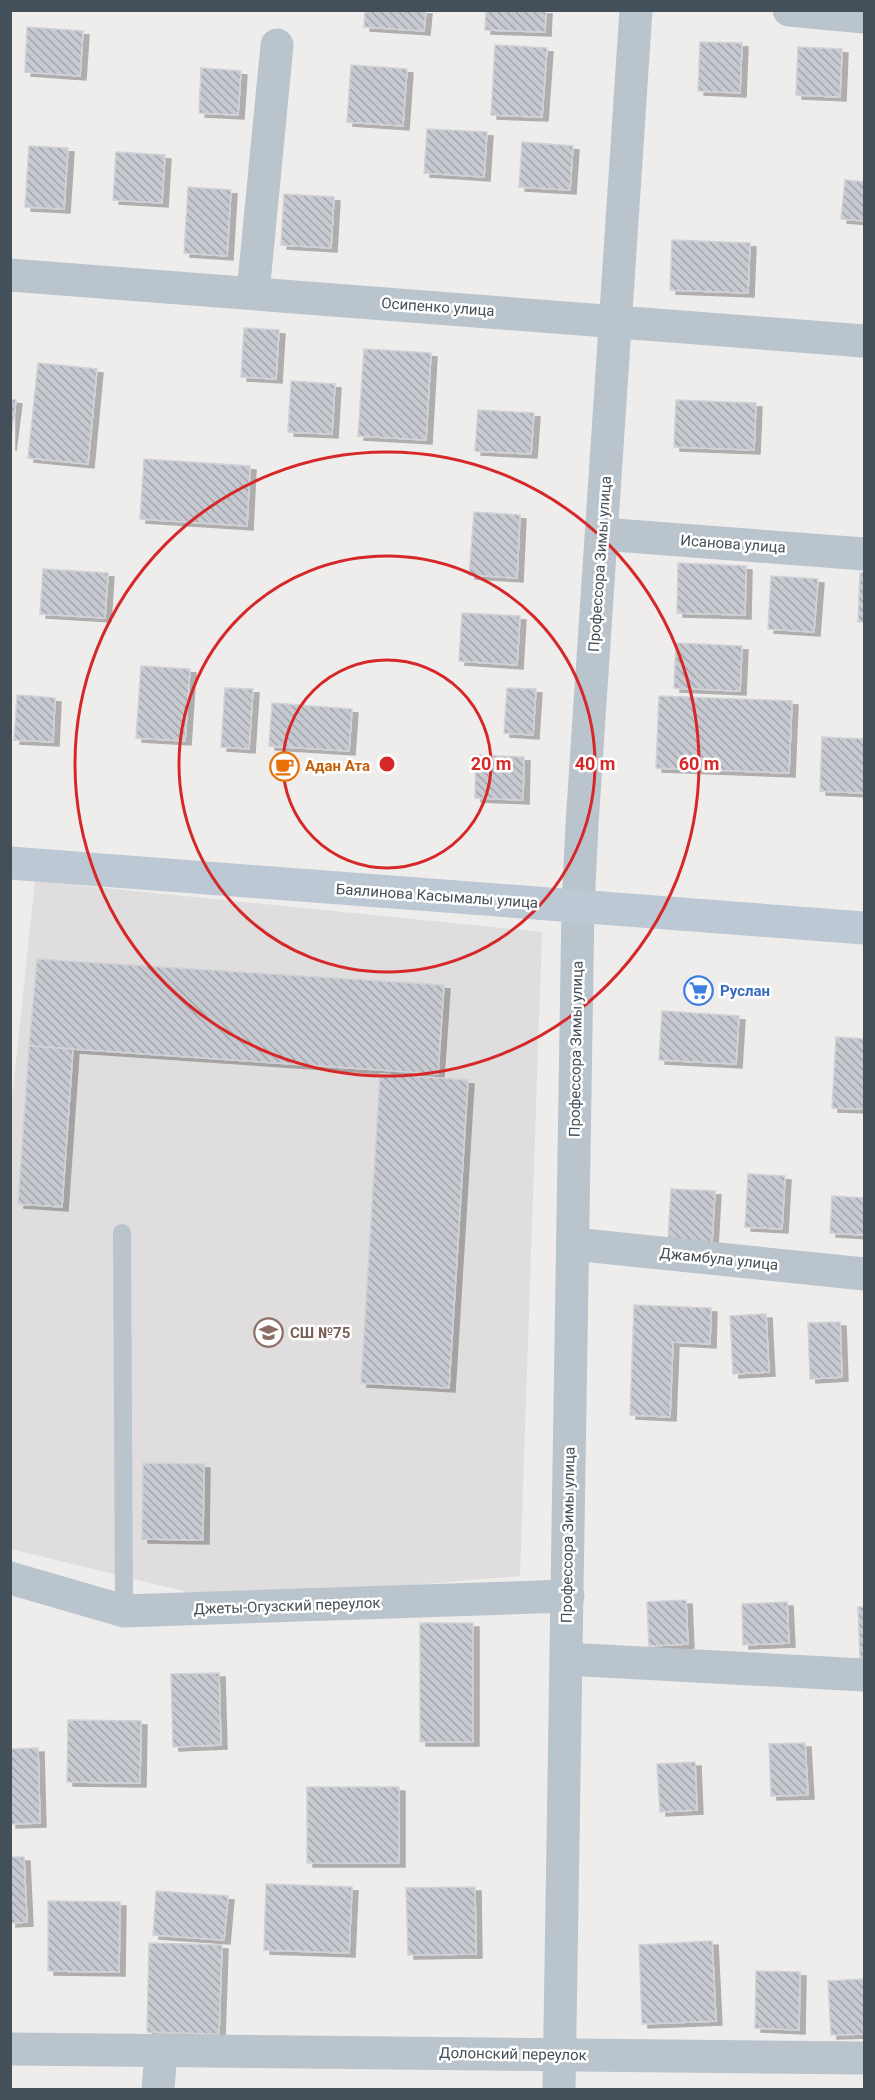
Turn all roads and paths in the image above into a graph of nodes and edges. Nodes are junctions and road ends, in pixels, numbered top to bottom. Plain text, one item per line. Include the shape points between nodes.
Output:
1 (636, 10) edge
2 (789, 10) edge
3 (864, 17) edge
4 (277, 45) dead end
5 (10, 275) edge
6 (253, 293) junction
7 (616, 320) junction
8 (864, 340) edge
9 (602, 534) junction
10 (864, 554) edge
11 (10, 863) edge
12 (578, 906) junction
13 (864, 928) edge
14 (122, 1233) dead end
15 (573, 1244) junction
16 (864, 1274) edge
17 (10, 1578) edge
18 (568, 1596) junction
19 (124, 1611) junction
20 (566, 1659) junction
21 (864, 1675) edge
22 (10, 2049) edge
23 (161, 2051) junction
24 (560, 2054) junction
25 (864, 2058) edge
26 (158, 2090) edge
27 (559, 2090) edge

1 - 7 street, Профессора Зимы улица
2 - 3 street
4 - 6 street
5 - 6 street, Осипенко улица
6 - 7 street, Осипенко улица
7 - 8 street, Осипенко улица
7 - 9 street, Профессора Зимы улица
9 - 10 street, Исанова улица
9 - 12 street, Профессора Зимы улица
11 - 12 main road, Баялинова Касымалы улица
12 - 13 main road, Баялинова Касымалы улица
12 - 15 street, Профессора Зимы улица
14 - 19 lane
15 - 16 street, Джамбула улица
15 - 18 street, Профессора Зимы улица
17 - 19 street, Джеты-Огузский переулок
18 - 19 street, Джеты-Огузский переулок
18 - 20 street, Профессора Зимы улица
20 - 21 street
20 - 24 street, Профессора Зимы улица
22 - 23 street, Долонский переулок
23 - 24 street, Долонский переулок
23 - 26 street
24 - 25 street, Долонский переулок
24 - 27 street, Профессора Зимы улица

